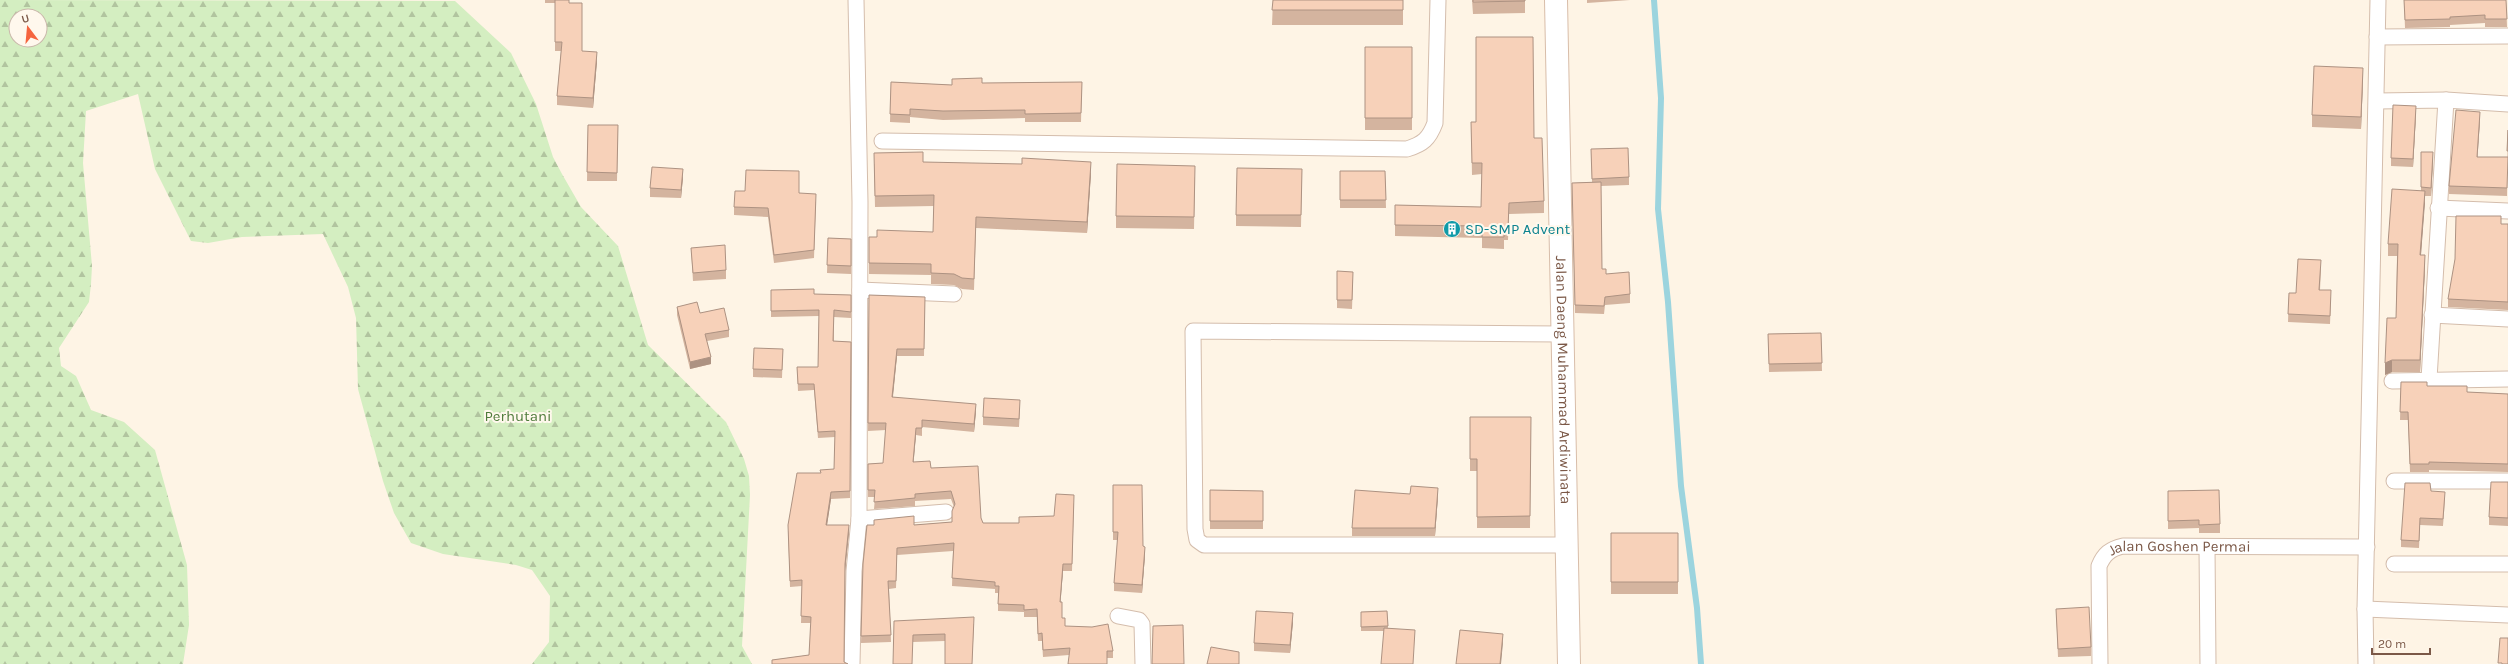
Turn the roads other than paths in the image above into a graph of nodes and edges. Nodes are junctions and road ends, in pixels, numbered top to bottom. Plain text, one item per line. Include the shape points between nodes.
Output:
1 (856, 0) edge
2 (1438, 0) edge
3 (1556, 0) edge
4 (2378, 0) edge
5 (2508, 36) edge
6 (2377, 37) junction
7 (2446, 100) junction
8 (2377, 101) junction
9 (2508, 104) edge
10 (882, 142) dead end
11 (2438, 208) junction
12 (2508, 211) edge
13 (860, 290) junction
14 (954, 294) dead end
15 (2432, 315) junction
16 (2508, 319) edge
17 (1562, 334) junction
18 (2429, 379) junction
19 (2508, 379) edge
20 (2392, 380) dead end
21 (2394, 481) dead end
22 (2508, 481) edge
23 (946, 512) dead end
24 (859, 519) junction
25 (1566, 545) junction
26 (2207, 547) junction
27 (2367, 547) junction
28 (2394, 564) dead end
29 (2508, 564) edge
30 (2365, 609) junction
31 (2508, 615) edge
32 (1118, 616) dead end
33 (852, 664) edge
34 (1143, 664) edge
35 (1569, 664) edge
36 (2100, 664) edge
37 (2208, 664) edge
38 (2366, 664) edge

1 - 13 street
2 - 10 street via 1435,123 1430,137 1422,144 1407,149
3 - 17 main road, Jalan Daeng Muhammad Ardiwinata
4 - 6 street
5 - 6 street
6 - 8 street
7 - 8 street
7 - 9 street
7 - 11 street
8 - 27 street
11 - 12 street
11 - 15 street
13 - 14 street
13 - 24 street
15 - 16 street
15 - 18 street
17 - 25 main road, Jalan Daeng Muhammad Ardiwinata
17 - 25 street via 1193,331 1195,529 1197,540 1204,545
18 - 19 street
18 - 20 street
21 - 22 street
23 - 24 street
24 - 33 street via 854,571
25 - 35 main road, Jalan Daeng Muhammad Ardiwinata
26 - 27 street, Jalan Goshen Permai
26 - 36 street, Jalan Goshen Permai via 2123,546 2107,552 2099,566
26 - 37 street
27 - 30 street
28 - 29 street
30 - 31 street
30 - 38 street
32 - 34 street via 1139,620 1142,624

